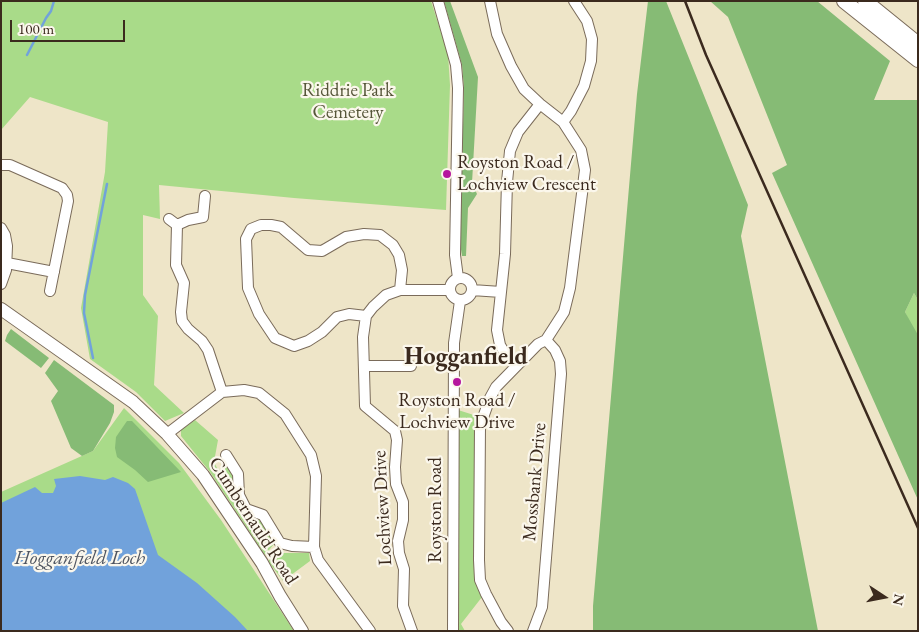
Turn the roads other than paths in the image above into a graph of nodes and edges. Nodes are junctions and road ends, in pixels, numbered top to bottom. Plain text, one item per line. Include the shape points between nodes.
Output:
1 (438, 1) edge
2 (490, 1) edge
3 (574, 1) edge
4 (844, 1) edge
5 (865, 1) edge
6 (918, 44) edge
7 (918, 60) edge
8 (540, 104) junction
9 (563, 122) junction
10 (1, 165) edge
11 (205, 196) dead end
12 (1, 228) edge
13 (7, 263) junction
14 (54, 272) junction
15 (458, 278) junction
16 (1, 284) edge
17 (400, 290) junction
18 (450, 290) junction
19 (472, 290) junction
20 (50, 291) dead end
21 (501, 292) junction
22 (460, 301) junction
23 (1, 309) edge
24 (366, 316) junction
25 (546, 340) junction
26 (364, 366) junction
27 (411, 366) dead end
28 (516, 366) junction
29 (222, 392) junction
30 (167, 434) junction
31 (226, 455) dead end
32 (314, 547) junction
33 (302, 631) edge
34 (370, 631) edge
35 (412, 631) edge
36 (453, 631) edge
37 (508, 631) edge
38 (533, 631) edge

1 - 15 street via 456,65 455,255
2 - 8 street via 497,34 510,66 524,89
3 - 9 street via 587,21 592,39 590,61 584,86
4 - 7 highway
5 - 6 highway
8 - 9 street
8 - 21 street via 518,132 510,152
9 - 25 street via 581,150 585,170 570,288 564,312
10 - 14 street via 10,165 66,192 68,200
11 - 29 street via 202,218 173,222 176,264 184,283 180,312 182,321 208,350
12 - 13 street via 7,242
13 - 14 street
13 - 16 street
14 - 20 street
15 - 18 street
15 - 19 street via 469,282
17 - 18 street
17 - 24 street via 386,295
17 - 24 street via 402,270 399,255 393,245 380,235 346,238 322,251 308,250 281,227 271,224 251,229 246,238 248,288 259,314 275,338 294,346 308,342 337,317 349,314
18 - 22 street via 453,298
19 - 21 street
19 - 22 street via 468,298
21 - 28 street via 497,330 500,345
22 - 36 street, Royston Road via 454,344
23 - 30 main road, Cumbernauld Road via 133,402
24 - 26 street, Lochview Drive
25 - 28 street
25 - 38 street, Mossbank Drive via 560,361 561,374 542,607
26 - 27 street
26 - 35 street, Lochview Drive via 365,406 395,431 397,440 396,484 403,502 398,541 404,569 403,606
28 - 37 street via 496,387 480,426 480,580
29 - 30 street
29 - 32 street via 244,390 259,393 285,414 311,455 316,476
30 - 33 main road, Cumbernauld Road via 203,475 262,563
31 - 32 street via 238,474 239,495 246,509 263,515 280,542
32 - 34 street via 318,560

